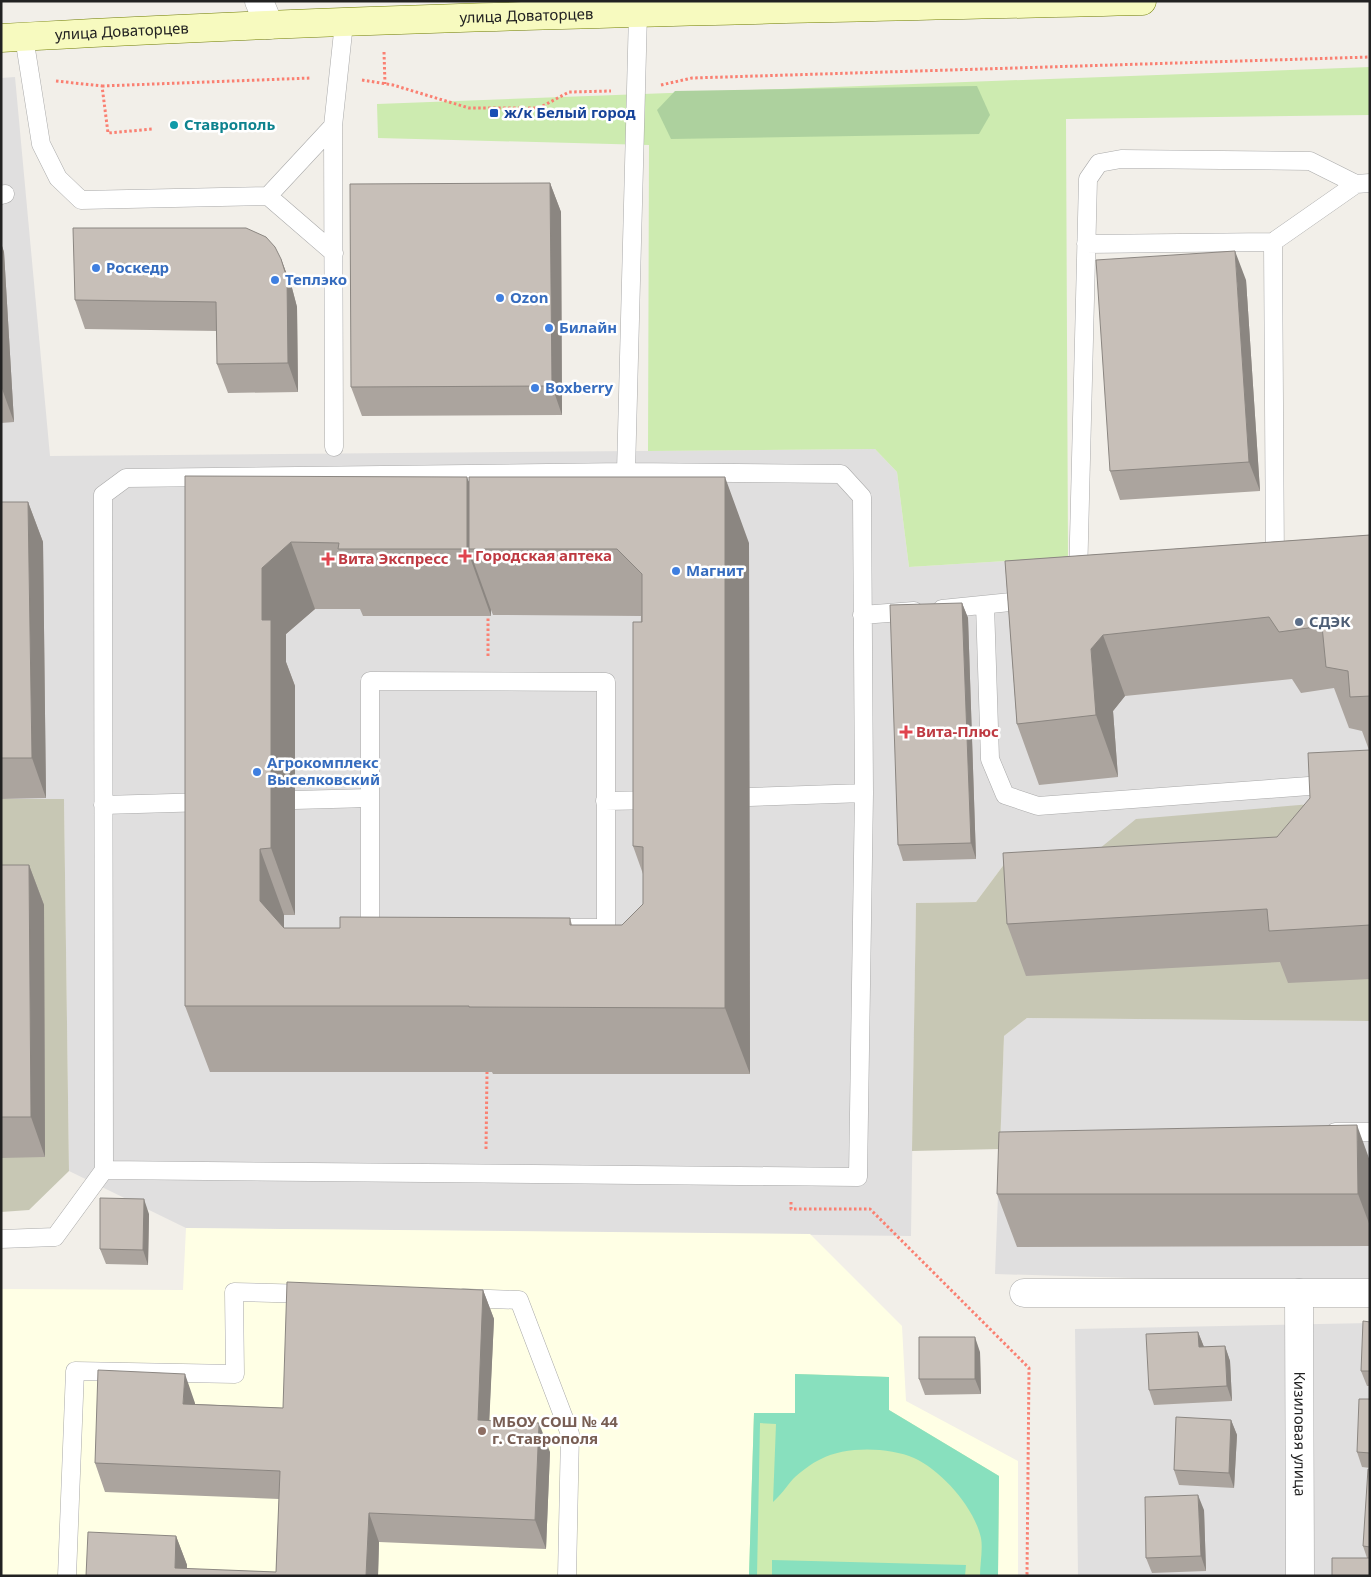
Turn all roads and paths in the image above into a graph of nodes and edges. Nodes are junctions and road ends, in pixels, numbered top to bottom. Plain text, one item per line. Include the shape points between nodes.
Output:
1 (1142, 1) edge
2 (264, 13) edge
3 (638, 13) junction
4 (344, 22) junction
5 (13, 37) edge
6 (1370, 57) edge
7 (338, 76) junction
8 (31, 78) junction
9 (102, 86) junction
10 (636, 90) junction
11 (333, 126) junction
12 (153, 129) dead end
13 (1363, 184) edge
14 (268, 196) junction
15 (1273, 242) junction
16 (1086, 244) junction
17 (334, 253) junction
18 (334, 447) dead end
19 (626, 472) junction
20 (1275, 576) edge
21 (1088, 594) edge
22 (1050, 598) edge
23 (985, 605) junction
24 (862, 615) junction
25 (488, 616) edge
26 (487, 681) junction
27 (1309, 786) edge
28 (864, 793) junction
29 (749, 797) dead end
30 (370, 798) junction
31 (294, 800) dead end
32 (657, 800) edge
33 (605, 801) junction
34 (209, 802) edge
35 (103, 805) junction
36 (487, 1072) edge
37 (1320, 1132) edge
38 (1370, 1132) edge
39 (104, 1170) junction
40 (485, 1173) junction
41 (791, 1176) junction
42 (1, 1239) edge
43 (1024, 1293) dead end
44 (1299, 1293) junction
45 (1370, 1293) edge
46 (323, 1294) edge
47 (450, 1298) edge
48 (67, 1576) edge
49 (568, 1576) edge
50 (1027, 1576) edge
51 (1300, 1576) edge

1 - 3 main road, улица Доваторцев
2 - 4 main road, улица Доваторцев
2 - 5 main road, улица Доваторцев
3 - 4 main road, улица Доваторцев
3 - 10 lane
4 - 7 lane
5 - 8 lane
6 - 10 path via 692,78
7 - 9 path
7 - 10 path via 393,85 469,108 539,108 569,92
7 - 11 lane
8 - 9 path
8 - 14 lane via 41,144 58,178 81,200
9 - 12 path via 108,133
10 - 19 lane
11 - 14 lane
11 - 17 lane
13 - 15 lane
13 - 16 lane via 1310,160 1121,158 1099,163 1088,179
14 - 17 lane
15 - 16 lane
15 - 20 lane
16 - 21 lane via 1078,595
17 - 18 lane
19 - 24 lane via 841,474 862,497
19 - 35 lane via 126,478 103,495
22 - 23 lane
23 - 24 lane
23 - 27 lane via 990,759 1006,795 1038,806
24 - 28 lane
25 - 26 path
26 - 30 lane via 370,681
26 - 33 lane via 606,682
28 - 29 lane
28 - 41 lane via 858,1177
30 - 31 lane
30 - 33 lane via 370,928 606,928
32 - 33 lane
34 - 35 lane
35 - 39 lane
36 - 40 path
37 - 38 lane
39 - 40 lane
39 - 42 lane via 55,1237
40 - 41 lane
41 - 50 path via 790,1209 870,1209 1029,1368
43 - 44 street
44 - 45 street
44 - 51 street, Кизиловая улица
46 - 48 lane via 234,1292 235,1374 75,1371
47 - 49 lane via 518,1300 570,1434

